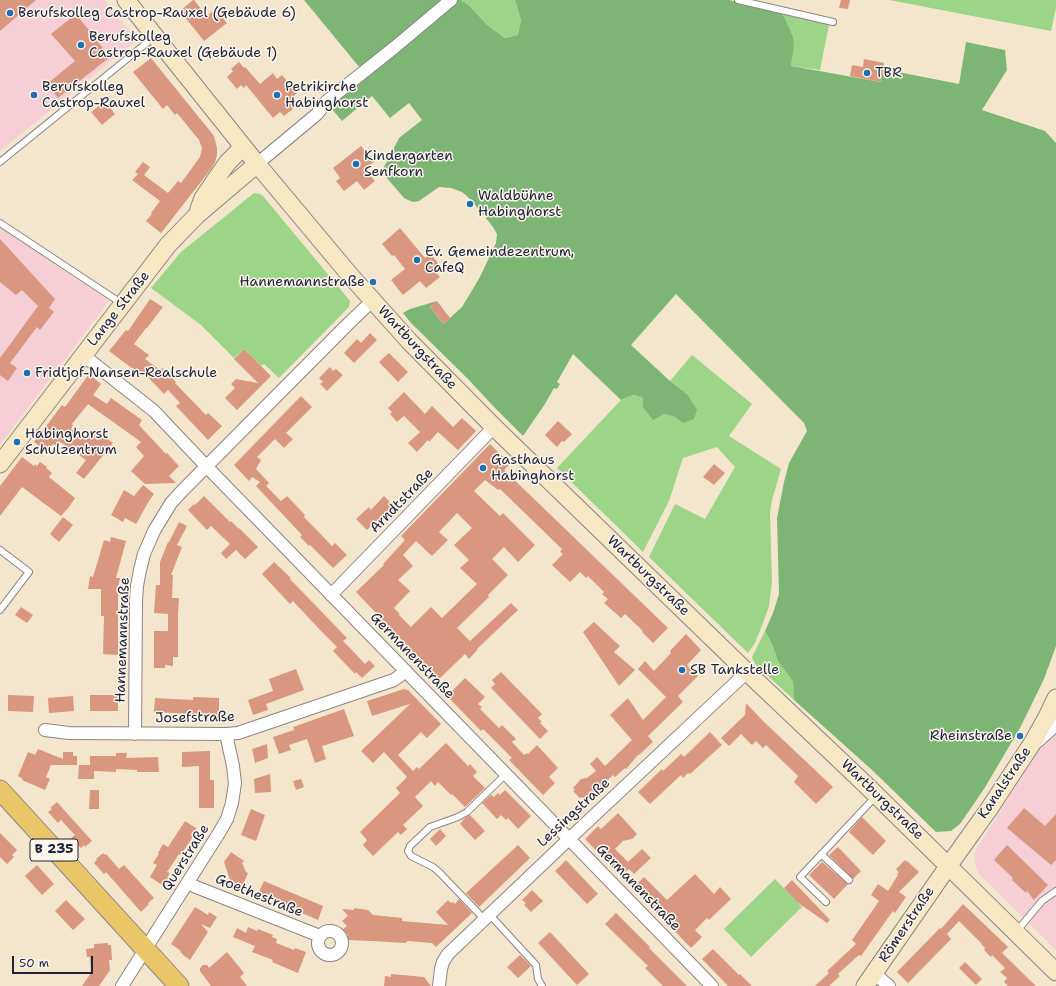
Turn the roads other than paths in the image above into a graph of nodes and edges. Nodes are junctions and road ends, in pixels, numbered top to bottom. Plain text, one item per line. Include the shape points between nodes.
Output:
1 (126, 0) edge
2 (451, 0) edge
3 (738, 0) edge
4 (833, 22) dead end
5 (155, 36) junction
6 (243, 147) junction
7 (0, 162) edge
8 (257, 164) junction
9 (197, 215) junction
10 (0, 223) edge
11 (372, 301) junction
12 (122, 304) junction
13 (83, 355) junction
14 (494, 427) junction
15 (0, 464) edge
16 (207, 467) junction
17 (0, 550) edge
18 (331, 595) junction
19 (0, 610) edge
20 (406, 672) junction
21 (747, 672) junction
22 (1056, 698) edge
23 (1056, 725) edge
24 (45, 730) dead end
25 (135, 734) junction
26 (226, 734) junction
27 (1027, 752) junction
28 (506, 774) junction
29 (0, 790) edge
30 (877, 795) junction
31 (569, 839) junction
32 (821, 854) junction
33 (949, 865) junction
34 (848, 880) dead end
35 (188, 883) junction
36 (1056, 890) edge
37 (826, 902) dead end
38 (487, 917) junction
39 (1016, 932) junction
40 (320, 936) dead end
41 (146, 950) junction
42 (1056, 972) edge
43 (870, 980) edge
44 (122, 986) edge
45 (179, 986) edge
46 (439, 986) edge
47 (542, 986) edge
48 (712, 986) edge
49 (889, 986) edge

1 - 5 main road, Wartburgstraße
2 - 8 street via 327,101 316,114
3 - 4 lane
5 - 6 main road, Wartburgstraße
5 - 7 lane
6 - 8 main road, Wartburgstraße
6 - 9 main road, Lange Straße via 228,162 203,198
8 - 9 main road, Lange Straße
8 - 11 main road, Wartburgstraße
9 - 12 main road, Lange Straße via 168,246
10 - 12 lane
11 - 14 main road, Wartburgstraße
11 - 16 street, Hannemannstraße
12 - 13 main road, Lange Straße
13 - 15 main road, Lange Straße
13 - 16 street, Germanenstraße via 154,411
14 - 18 street, Arndtstraße
14 - 21 main road, Wartburgstraße
16 - 18 street, Germanenstraße
16 - 25 street, Hannemannstraße via 171,504 154,531 144,554 136,602
17 - 19 lane via 29,572
18 - 20 street, Germanenstraße
20 - 26 street, Josefstraße via 394,680 238,733
20 - 28 street, Germanenstraße
21 - 30 main road, Wartburgstraße
21 - 31 street, Lessingstraße
22 - 27 main road, Kanalstraße
23 - 27 street
24 - 25 street, Josefstraße
25 - 26 street, Josefstraße
26 - 35 street, Querstraße via 235,783 232,803 227,819
27 - 33 main road, Kanalstraße
28 - 31 street, Germanenstraße
28 - 38 lane via 467,812 430,827 408,851 411,856 439,872
29 - 41 main road, B 235
30 - 32 lane
30 - 33 main road, Wartburgstraße
31 - 38 street, Lessingstraße
31 - 48 street, Germanenstraße
32 - 34 lane
32 - 37 lane via 800,877
33 - 39 main road, Wartburgstraße
33 - 43 main road, Römerstraße
35 - 40 street, Goethestraße
35 - 41 street, Querstraße
36 - 39 lane via 1042,901
38 - 46 street, Lessingstraße via 448,954 441,969
38 - 47 lane via 536,965
39 - 42 main road, Wartburgstraße
41 - 44 street, Querstraße
41 - 45 main road, B 235
43 - 49 street

